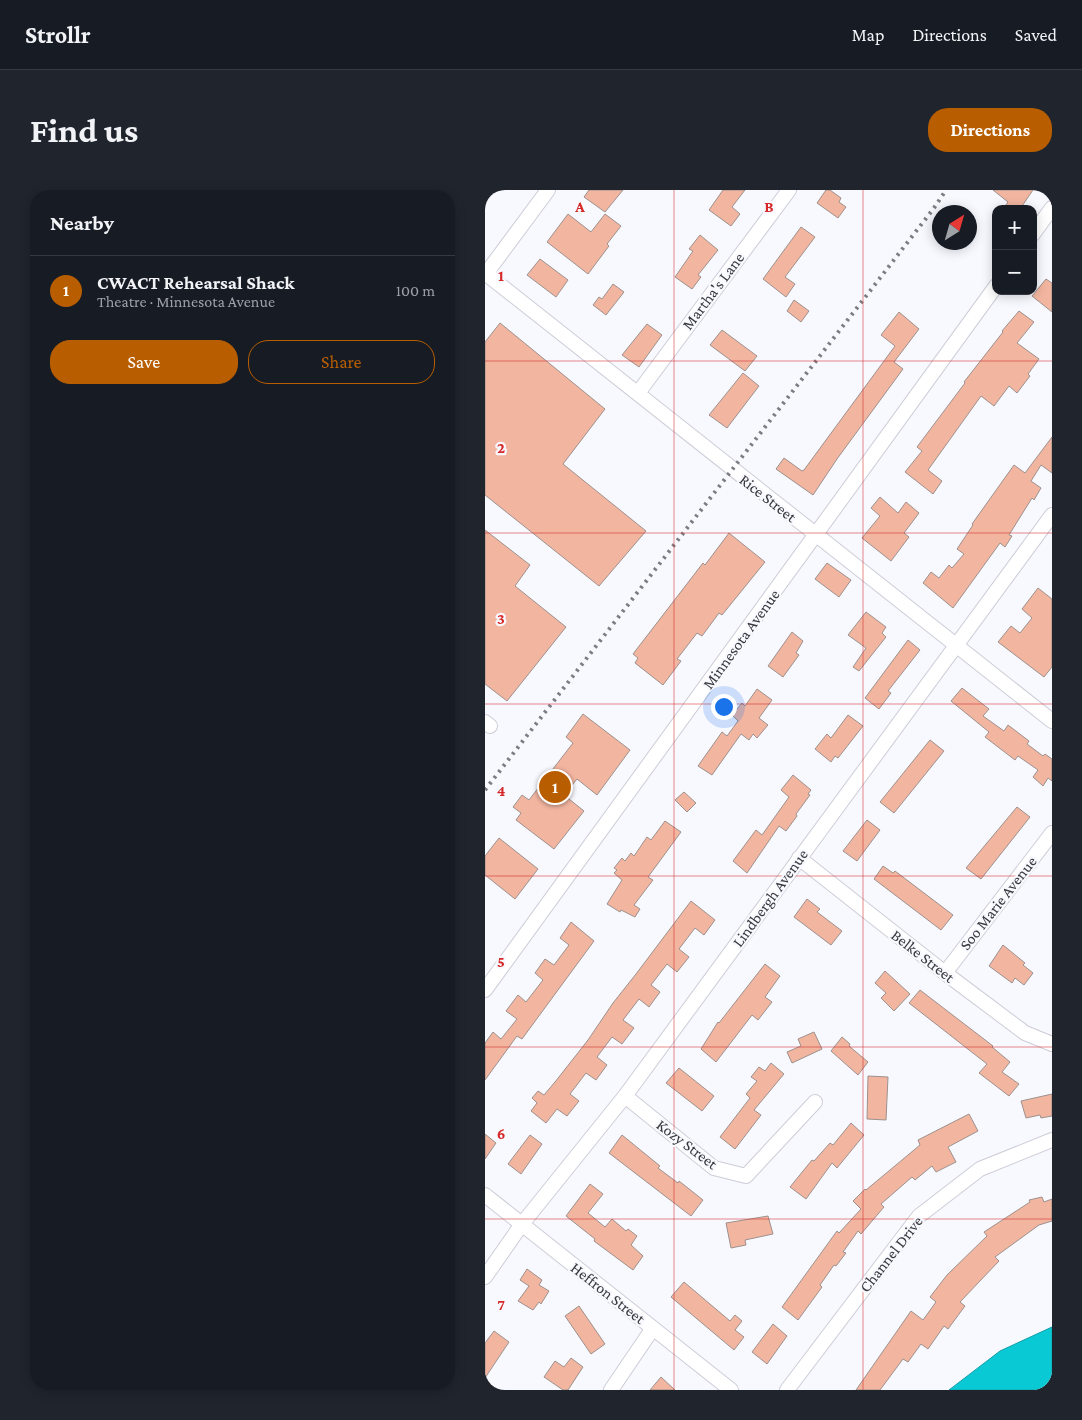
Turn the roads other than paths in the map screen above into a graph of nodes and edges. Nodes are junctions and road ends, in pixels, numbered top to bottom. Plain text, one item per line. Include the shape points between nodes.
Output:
1 (548, 190) edge
2 (789, 190) edge
3 (1052, 208) edge
4 (1037, 229) edge
5 (485, 274) edge
6 (992, 292) edge
7 (638, 393) junction
8 (1052, 515) edge
9 (815, 536) junction
10 (956, 646) junction
11 (1052, 721) edge
12 (1052, 833) edge
13 (799, 858) junction
14 (945, 973) junction
15 (485, 990) edge
16 (1052, 1044) edge
17 (625, 1096) junction
18 (815, 1102) dead end
19 (1052, 1140) edge
20 (485, 1195) edge
21 (522, 1224) junction
22 (485, 1277) edge
23 (653, 1328) junction
24 (611, 1390) edge
25 (731, 1390) edge
26 (787, 1390) edge

1 - 5 street
2 - 7 street, Martha's Lane
3 - 4 street
5 - 7 street, Rice Street
6 - 9 street, Minnesota Avenue
7 - 9 street, Rice Street
8 - 10 street, Lindbergh Avenue
9 - 10 street, Rice Street
9 - 15 street, Minnesota Avenue
10 - 11 street, Rice Street
10 - 13 street, Lindbergh Avenue
12 - 14 street, Soo Marie Avenue
13 - 14 street, Belke Street
13 - 17 street, Lindbergh Avenue
14 - 16 street, Belke Street via 1025,1033
17 - 18 street, Kozy Street via 714,1168 746,1176
17 - 21 street, Lindbergh Avenue
19 - 26 street, Channel Drive via 980,1169 919,1216
20 - 21 street, Heffron Street
21 - 22 street, Lindbergh Avenue
21 - 23 street, Heffron Street
23 - 24 street
23 - 25 street, Heffron Street

